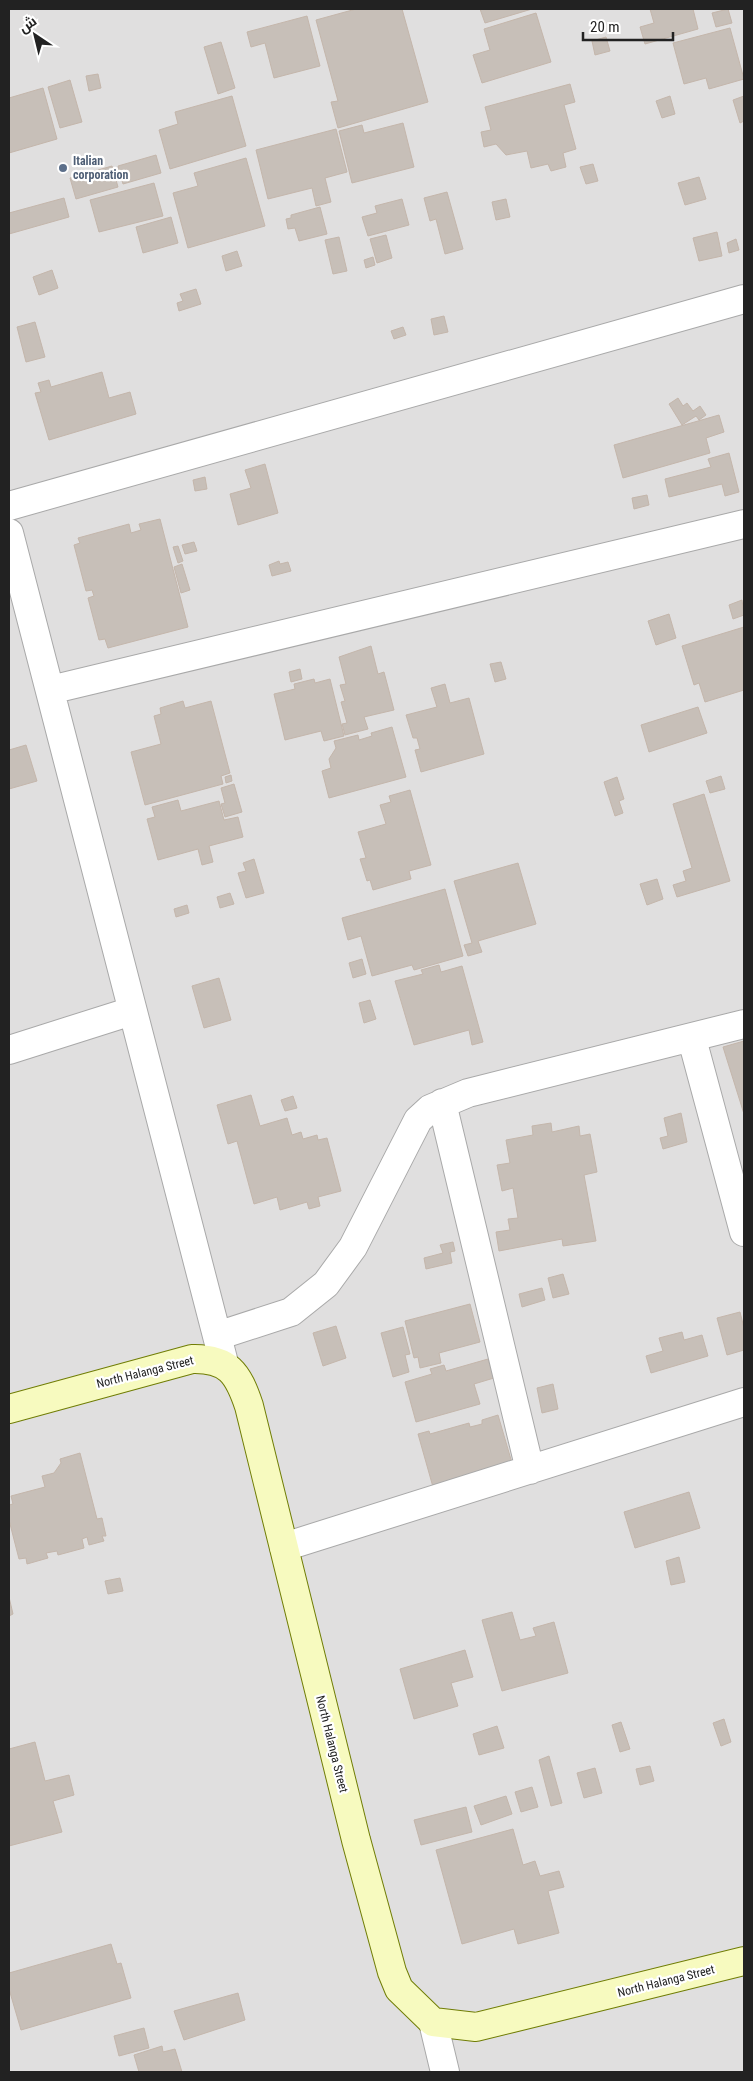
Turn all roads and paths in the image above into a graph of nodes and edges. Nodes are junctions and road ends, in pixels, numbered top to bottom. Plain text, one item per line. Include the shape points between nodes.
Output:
1 (744, 299) edge
2 (9, 506) edge
3 (744, 524) edge
4 (9, 533) edge
5 (50, 690) junction
6 (132, 1010) junction
7 (744, 1024) edge
8 (692, 1039) junction
9 (9, 1050) edge
10 (442, 1103) junction
11 (744, 1232) edge
12 (217, 1336) junction
13 (224, 1363) junction
14 (744, 1402) edge
15 (9, 1409) edge
16 (530, 1470) junction
17 (284, 1547) junction
18 (744, 1961) edge
19 (433, 2022) junction
20 (445, 2072) edge

1 - 2 street
3 - 5 street
4 - 5 street
5 - 6 street
6 - 9 street
6 - 12 street
7 - 8 street
8 - 10 street via 468,1093
8 - 11 street
10 - 12 street via 418,1120 353,1248 326,1284 291,1312
10 - 16 street
12 - 13 street
13 - 15 street, North Halanga Street via 208,1358 192,1359
13 - 17 street, North Halanga Street via 243,1387
14 - 16 street
16 - 17 street
17 - 19 street, North Halanga Street via 392,1972 399,1989
18 - 19 street, North Halanga Street via 476,2027
19 - 20 street

